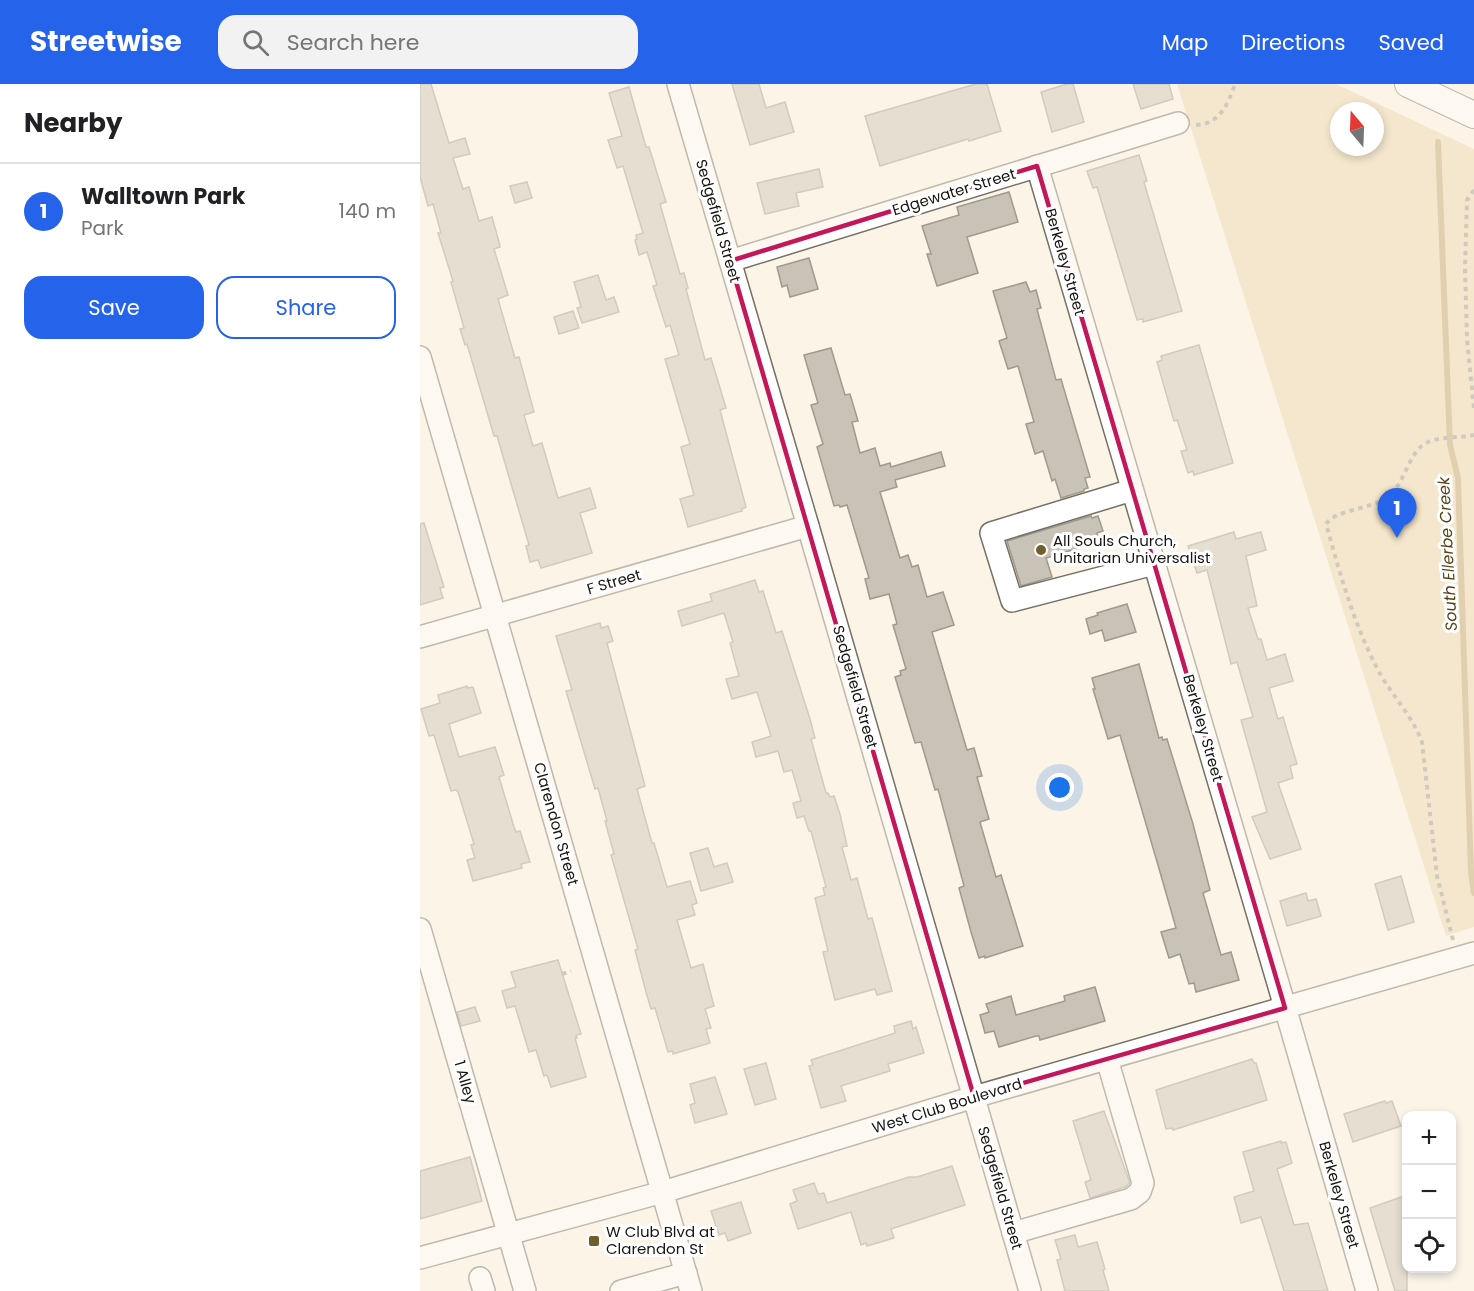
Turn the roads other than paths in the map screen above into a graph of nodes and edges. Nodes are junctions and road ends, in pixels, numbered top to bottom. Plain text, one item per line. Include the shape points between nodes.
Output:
1 (678, 84) edge
2 (1408, 84) edge
3 (1474, 115) edge
4 (1188, 124) road end
5 (1037, 166) junction
6 (730, 261) junction
7 (420, 357) edge
8 (1132, 490) junction
9 (808, 526) junction
10 (1154, 564) junction
11 (496, 615) junction
12 (420, 637) edge
13 (420, 929) edge
14 (1466, 955) edge
15 (1285, 1008) junction
16 (1107, 1059) junction
17 (974, 1097) junction
18 (663, 1192) junction
19 (1013, 1233) junction
20 (508, 1235) junction
21 (420, 1258) edge
22 (689, 1282) edge
23 (525, 1291) edge
24 (621, 1291) edge
25 (1030, 1291) edge
26 (1366, 1291) edge

1 - 6 street, Sedgefield Street
2 - 3 main road
4 - 5 street, Edgewater Street
5 - 6 street, Edgewater Street
5 - 8 street, Berkeley Street
6 - 9 street, Sedgefield Street
7 - 11 street, Clarendon Street
8 - 10 street, Berkeley Street
8 - 10 street via 991,533 1012,601
9 - 11 street, F Street
9 - 17 street, Sedgefield Street
10 - 15 street, Berkeley Street
11 - 12 street, F Street
11 - 18 street, Clarendon Street
13 - 20 street, 1 Alley
14 - 15 street, West Club Boulevard
15 - 16 street, West Club Boulevard
15 - 26 street, Berkeley Street
16 - 17 street, West Club Boulevard
16 - 19 street via 1143,1183 1140,1192 1131,1199 1086,1214
17 - 18 street, West Club Boulevard
17 - 19 street, Sedgefield Street
18 - 20 street, West Club Boulevard
18 - 22 street, Clarendon Street
19 - 25 street, Sedgefield Street
20 - 21 street, West Club Boulevard
20 - 23 street, 1 Alley
22 - 24 street

